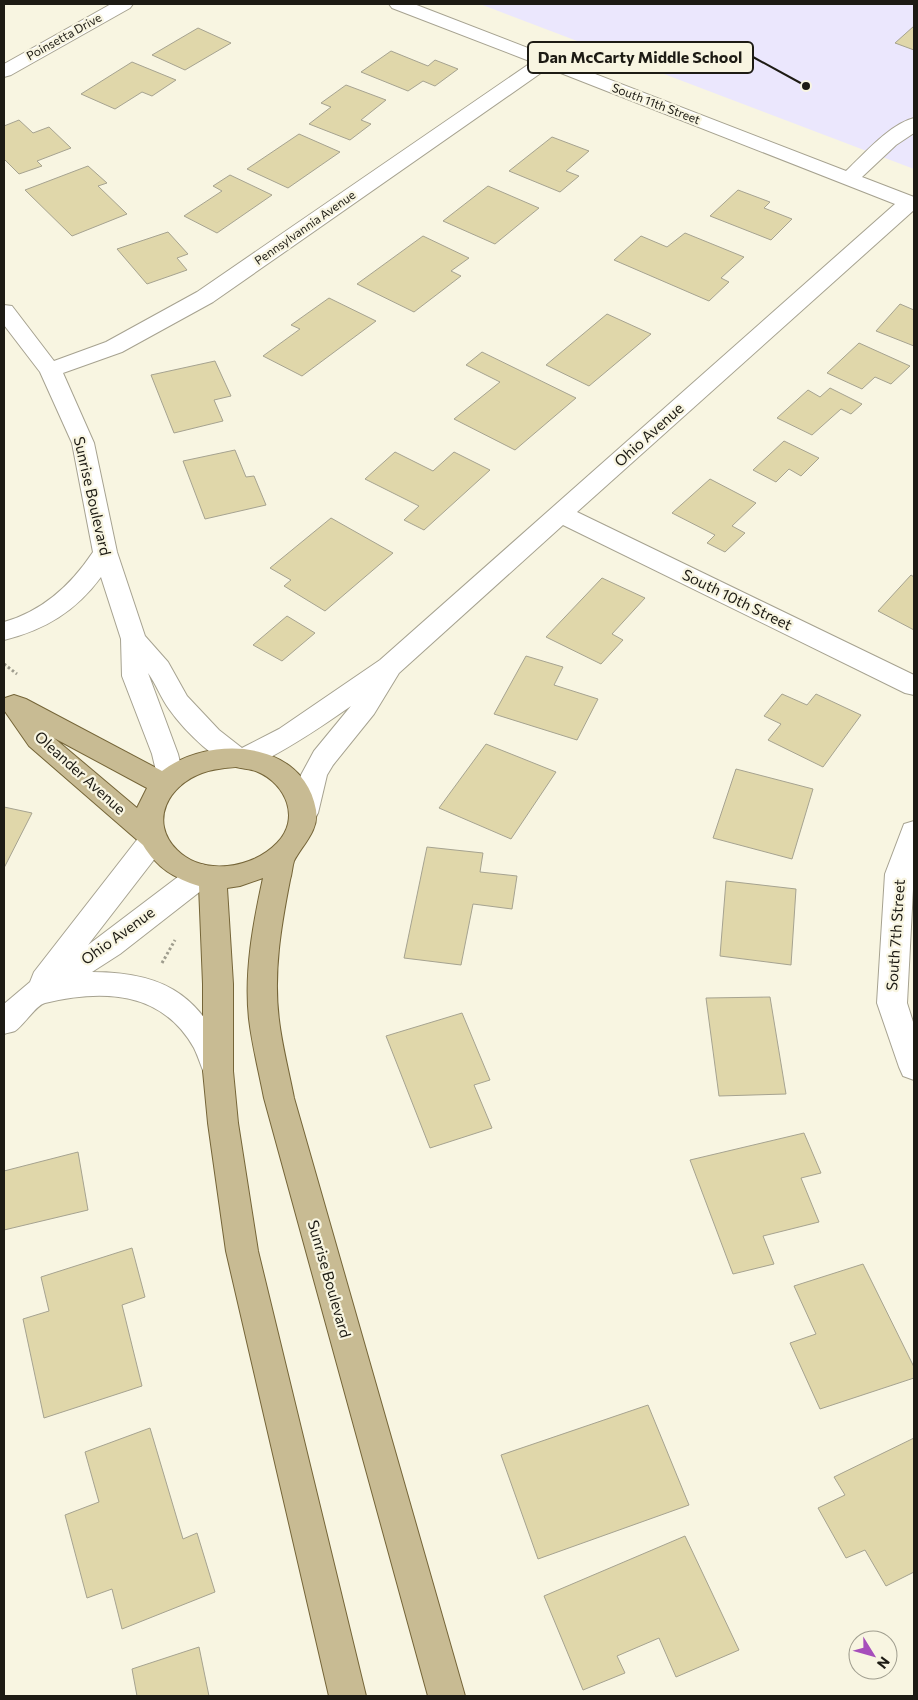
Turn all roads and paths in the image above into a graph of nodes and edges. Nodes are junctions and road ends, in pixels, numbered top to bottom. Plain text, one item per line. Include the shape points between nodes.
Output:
1 (124, 4) edge
2 (398, 4) edge
3 (546, 62) junction
4 (4, 71) edge
5 (914, 124) edge
6 (849, 179) junction
7 (912, 203) edge
8 (4, 311) edge
9 (50, 370) junction
10 (561, 514) junction
11 (105, 552) junction
12 (4, 631) edge
13 (134, 638) junction
14 (389, 667) junction
15 (914, 686) edge
16 (9, 700) edge
17 (240, 758) junction
18 (168, 782) junction
19 (304, 813) junction
20 (914, 832) edge
21 (152, 838) junction
22 (282, 855) junction
23 (206, 876) junction
24 (34, 994) junction
25 (4, 1022) edge
26 (914, 1066) edge
27 (218, 1071) junction
28 (348, 1696) edge
29 (447, 1696) edge

1 - 4 street, Poinsetta Drive
2 - 3 street, South 11th Street
3 - 6 street, South 11th Street
3 - 9 street, Pennsylvannia Avenue via 205,297 114,346
5 - 6 street via 889,141
6 - 7 street, South 11th Street
7 - 10 street, Ohio Avenue
8 - 9 street, Sunrise Boulevard
9 - 11 street, Sunrise Boulevard via 83,444
10 - 14 street, Ohio Avenue
10 - 15 street, South 10th Street
11 - 12 street via 78,591 57,608 34,622
11 - 13 street, Sunrise Boulevard
13 - 17 street, Sunrise Boulevard via 159,669 178,703 210,737
13 - 18 street, Sunrise Boulevard via 135,676 165,754
14 - 17 street, Ohio Avenue via 288,736
14 - 19 street, Ohio Avenue via 365,707 323,758 314,775
16 - 18 main road, Oleander Avenue
16 - 21 main road, Oleander Avenue via 38,739
17 - 18 main road via 212,759 197,764
17 - 19 main road via 264,763 293,782 301,797
18 - 21 main road via 154,801 149,818
19 - 22 main road via 298,836
20 - 26 street, South 7th Street via 899,874 892,1003
21 - 23 main road via 172,862
21 - 24 street, Ohio Avenue
22 - 23 main road via 250,873 231,877
22 - 29 main road, Sunrise Boulevard via 267,921 263,973 264,1018 279,1098
23 - 24 street, Ohio Avenue via 110,946
23 - 27 main road via 218,984
24 - 25 street, Ohio Avenue
24 - 27 street via 94,983 123,984 147,990 173,1003 188,1017 203,1037
27 - 28 main road via 242,1251

